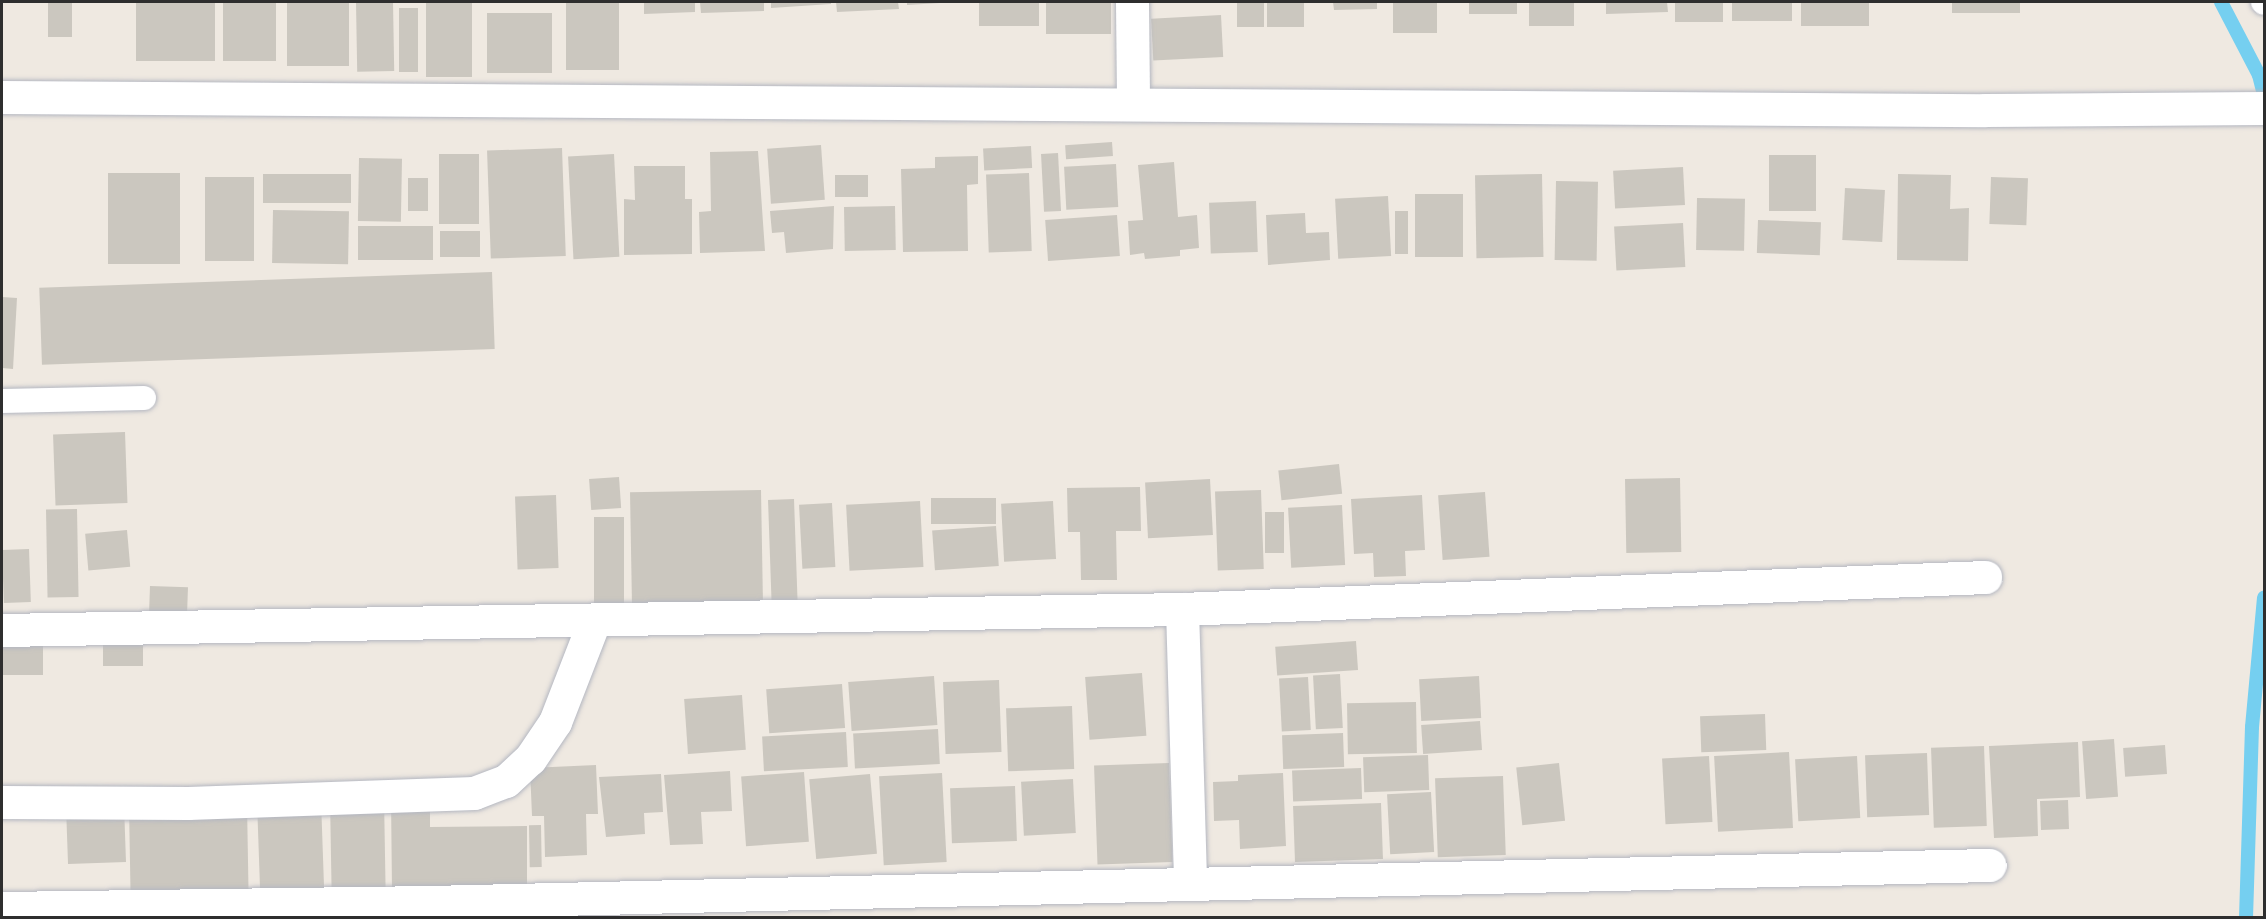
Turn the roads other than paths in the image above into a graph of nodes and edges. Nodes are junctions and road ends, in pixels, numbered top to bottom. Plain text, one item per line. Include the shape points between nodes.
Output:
1 (1132, 2) edge
2 (2, 98) edge
3 (1133, 103) junction
4 (2265, 108) edge
5 (144, 398) dead end
6 (2, 401) edge
7 (1985, 577) dead end
8 (1182, 609) junction
9 (595, 619) junction
10 (2, 630) edge
11 (2, 802) edge
12 (1990, 865) dead end
13 (1190, 882) junction
14 (2, 908) edge

1 - 3 street
2 - 3 street
3 - 4 street
5 - 6 lane
7 - 8 street
8 - 9 street
8 - 13 street
9 - 10 street
9 - 11 street via 555,722 530,759 506,781 474,793 188,803
12 - 13 street
13 - 14 street via 853,893

